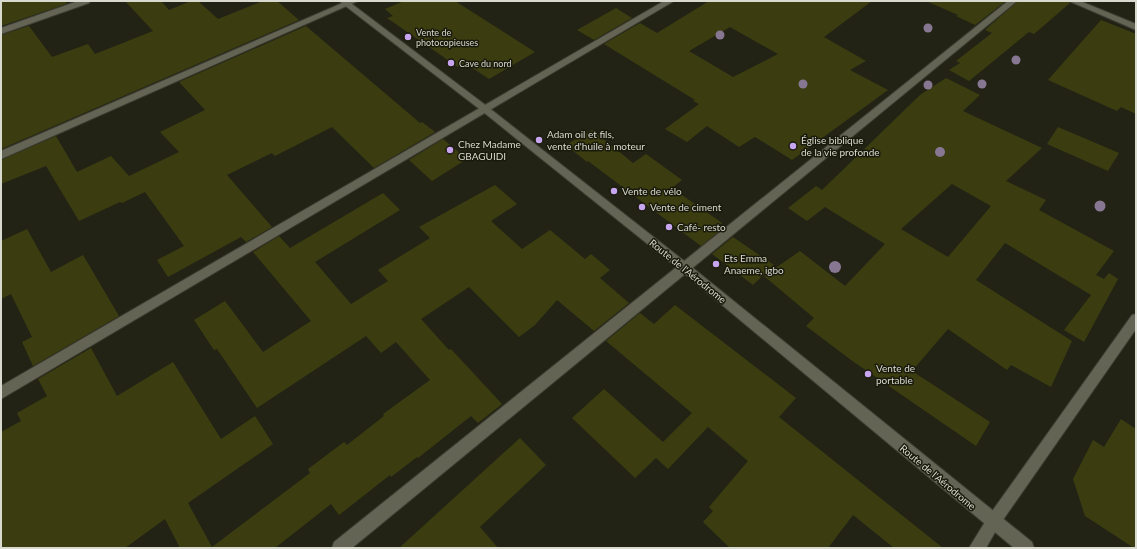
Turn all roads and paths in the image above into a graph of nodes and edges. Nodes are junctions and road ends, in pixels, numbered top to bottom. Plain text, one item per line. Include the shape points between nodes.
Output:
1 (86, 1) edge
2 (670, 1) edge
3 (1013, 1) edge
4 (1073, 1) edge
5 (348, 2) edge
6 (1136, 27) edge
7 (1, 31) edge
8 (485, 109) junction
9 (1, 155) edge
10 (684, 267) junction
11 (1136, 319) edge
12 (1, 393) edge
13 (993, 522) junction
14 (340, 548) edge
15 (977, 548) edge
16 (1026, 548) edge

1 - 7 street
2 - 8 street
3 - 10 street
4 - 6 street
5 - 8 street, Route de l'Aérodrome
5 - 9 street
8 - 10 street, Route de l'Aérodrome
8 - 12 street
10 - 13 street, Route de l'Aérodrome
10 - 14 street
11 - 13 street
13 - 15 street
13 - 16 street, Route de l'Aérodrome

